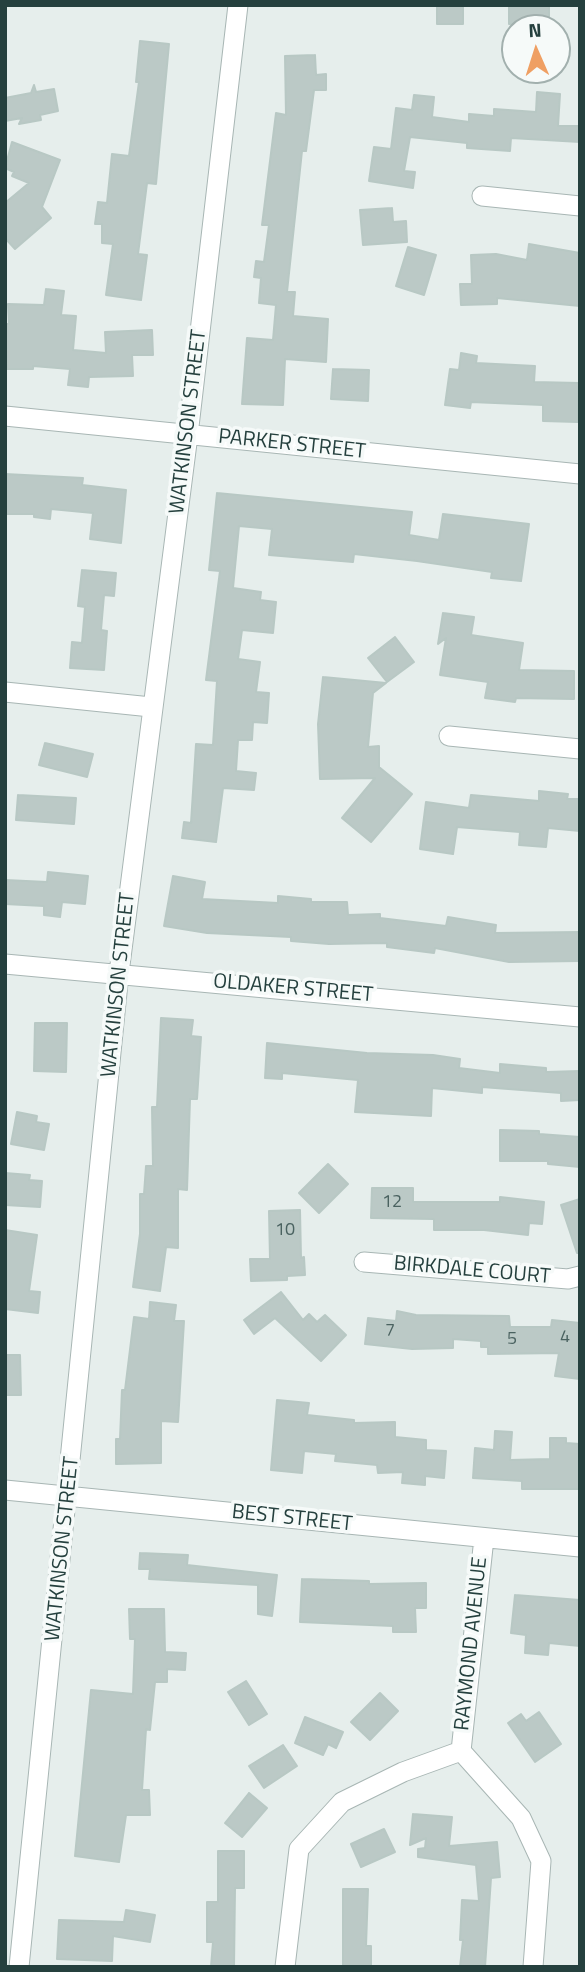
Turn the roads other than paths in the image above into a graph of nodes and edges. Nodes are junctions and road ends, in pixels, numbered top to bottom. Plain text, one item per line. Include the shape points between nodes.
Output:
1 (238, 5) edge
2 (482, 196) dead end
3 (580, 206) edge
4 (5, 416) edge
5 (188, 435) junction
6 (580, 474) edge
7 (5, 692) edge
8 (151, 707) junction
9 (449, 736) dead end
10 (580, 749) edge
11 (5, 964) edge
12 (119, 973) junction
13 (580, 1017) edge
14 (363, 1262) dead end
15 (580, 1276) edge
16 (5, 1490) edge
17 (69, 1496) junction
18 (484, 1538) junction
19 (580, 1546) edge
20 (461, 1751) junction
21 (19, 1967) edge
22 (285, 1967) edge
23 (533, 1967) edge

1 - 5 street, WATKINSON STREET
2 - 3 street
4 - 5 street, PARKER STREET
5 - 6 street, PARKER STREET
5 - 8 street, WATKINSON STREET
7 - 8 street
8 - 12 street, WATKINSON STREET
9 - 10 street
11 - 12 street, OLDAKER STREET
12 - 13 street, OLDAKER STREET
12 - 17 street, WATKINSON STREET
14 - 15 street, BIRKDALE COURT via 568,1279
16 - 17 street, BEST STREET
17 - 18 street, BEST STREET
17 - 21 street, WATKINSON STREET
18 - 19 street, BEST STREET
18 - 20 street, RAYMOND AVENUE
20 - 22 street, RAYMOND AVENUE via 403,1772 342,1802 299,1849
20 - 23 street, RAYMOND AVENUE via 521,1818 541,1861

